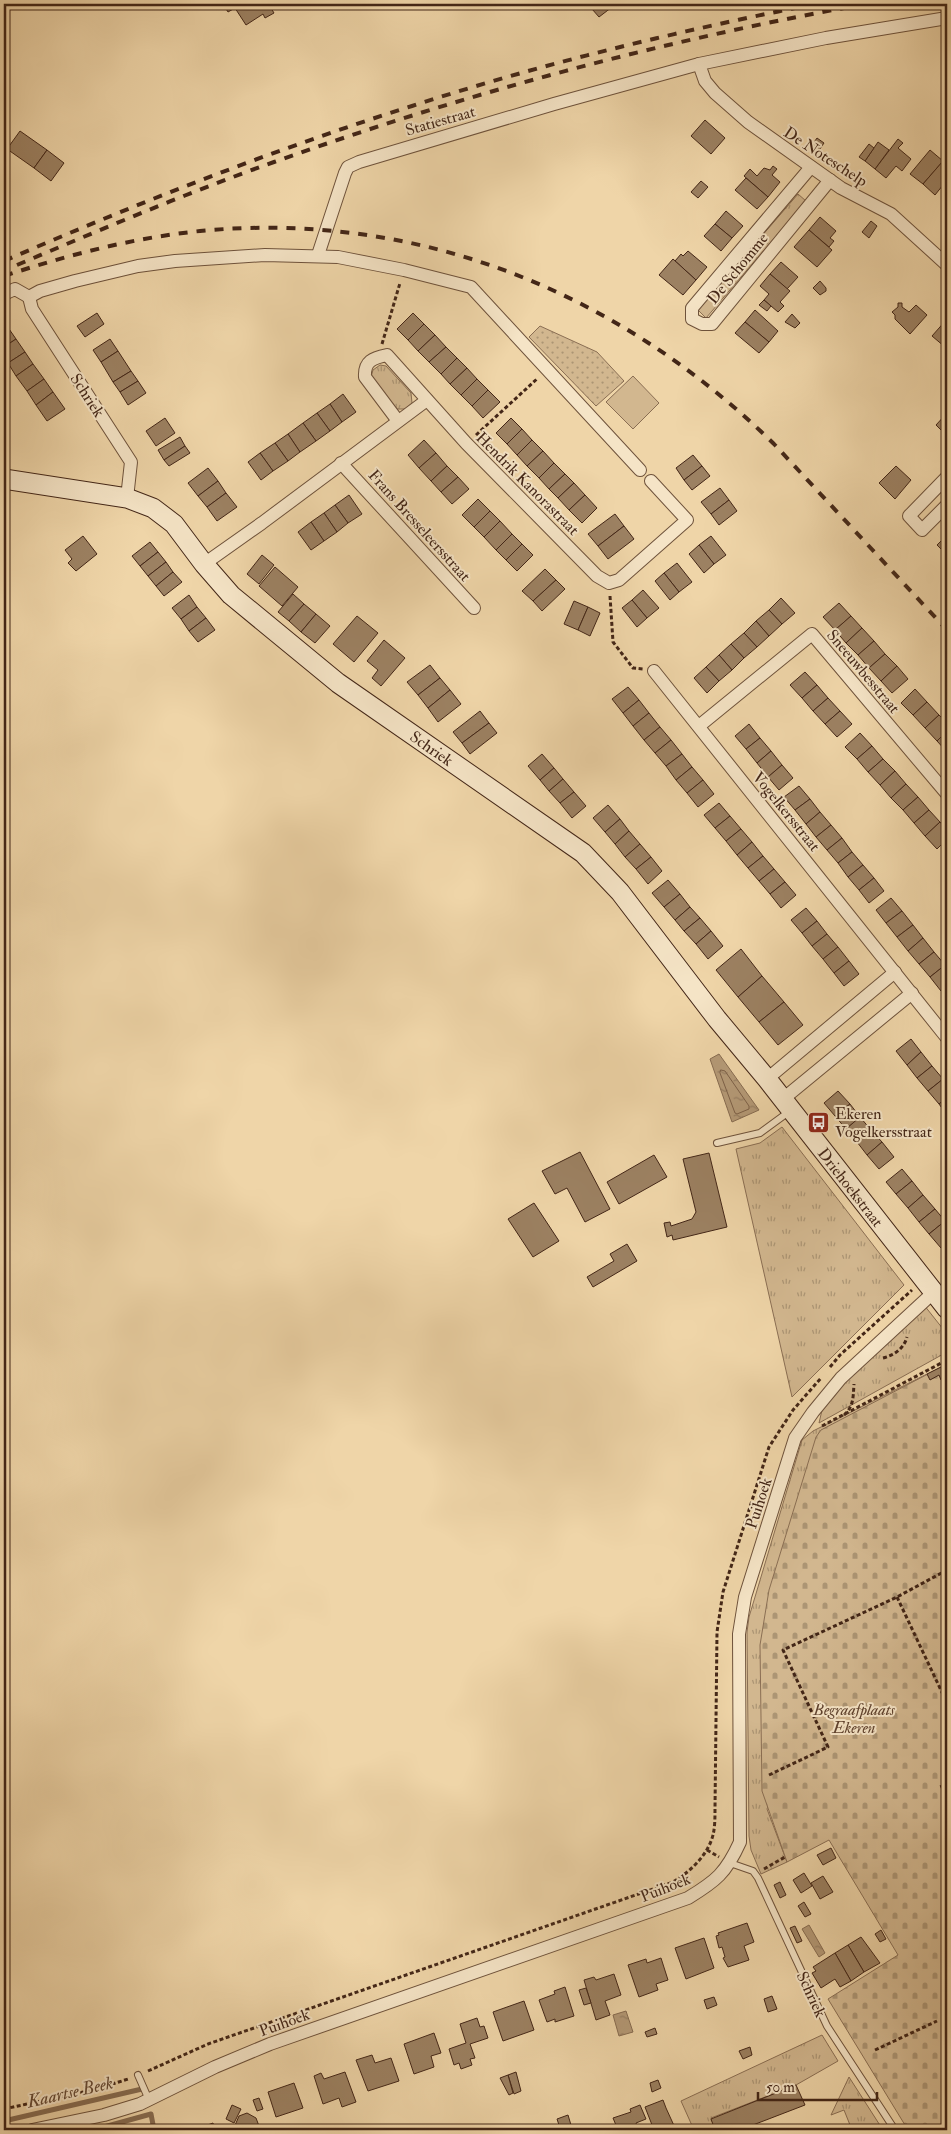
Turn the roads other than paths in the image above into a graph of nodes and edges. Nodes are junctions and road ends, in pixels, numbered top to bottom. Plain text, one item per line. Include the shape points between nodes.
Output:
1 (947, 18) edge
2 (699, 64) junction
3 (811, 167) junction
4 (830, 180) junction
5 (318, 255) junction
6 (947, 264) edge
7 (4, 294) edge
8 (29, 297) junction
9 (427, 400) junction
10 (398, 421) junction
11 (342, 463) junction
12 (640, 470) dead end
13 (947, 477) edge
14 (4, 479) edge
15 (651, 481) dead end
16 (127, 498) junction
17 (947, 505) edge
18 (204, 564) junction
19 (474, 608) dead end
20 (654, 671) road end
21 (699, 726) junction
22 (947, 794) edge
23 (895, 972) junction
24 (912, 993) junction
25 (718, 1019) joint
26 (947, 1038) edge
27 (767, 1079) junction
28 (787, 1105) junction
29 (717, 1143) dead end
30 (929, 1286) junction
31 (947, 1308) edge
32 (730, 1863) junction
33 (138, 2075) road end
34 (149, 2100) junction
35 (32, 2130) edge
36 (895, 2130) edge

1 - 2 street, Statiestraat
2 - 3 street, De Noteschelp via 705,81 715,93 748,122
2 - 5 street, Statiestraat via 359,162 345,173
3 - 4 street, De Noteschelp
3 - 4 street, De Schomme via 692,308 692,319 697,323 712,324
4 - 6 street, De Noteschelp via 892,214
5 - 8 street via 236,256 138,266 75,281
5 - 12 street via 404,270 471,287
7 - 8 street via 15,289
8 - 16 street, Schriek via 32,309 131,462
9 - 10 street, Frans Bresseleersstraat
9 - 10 street, Hendrik Kanorastraat via 387,355 369,360 365,377
9 - 15 street, Hendrik Kanorastraat via 466,444 597,576 609,583 619,580 686,520
10 - 11 street, Frans Bresseleersstraat
11 - 18 street, Frans Bresseleersstraat
11 - 19 street, Frans Bresseleersstraat
13 - 17 street via 909,516 922,530
14 - 16 street, Schriek
16 - 18 street, Schriek via 153,508 174,524
18 - 25 street, Schriek via 245,607 338,683 583,853 620,892
20 - 21 street, Vogelkersstraat
21 - 22 street, Sneeuwbesstraat via 812,634
21 - 23 street, Vogelkersstraat
23 - 24 street, Vogelkersstraat
23 - 27 street
24 - 26 street, Vogelkersstraat
24 - 28 street
25 - 27 street, Driehoekstraat
27 - 28 street, Driehoekstraat
28 - 29 lane via 760,1133
28 - 30 street, Driehoekstraat
30 - 31 street, Driehoekstraat
30 - 32 street, Puihoek via 841,1378 795,1438 745,1597 739,1634 740,1842
32 - 34 street, Puihoek via 713,1882 688,1898 270,2044 215,2066
32 - 36 lane, Schriek via 753,1871 758,1878 826,2026
33 - 34 lane
34 - 35 street, Puihoek via 104,2115

